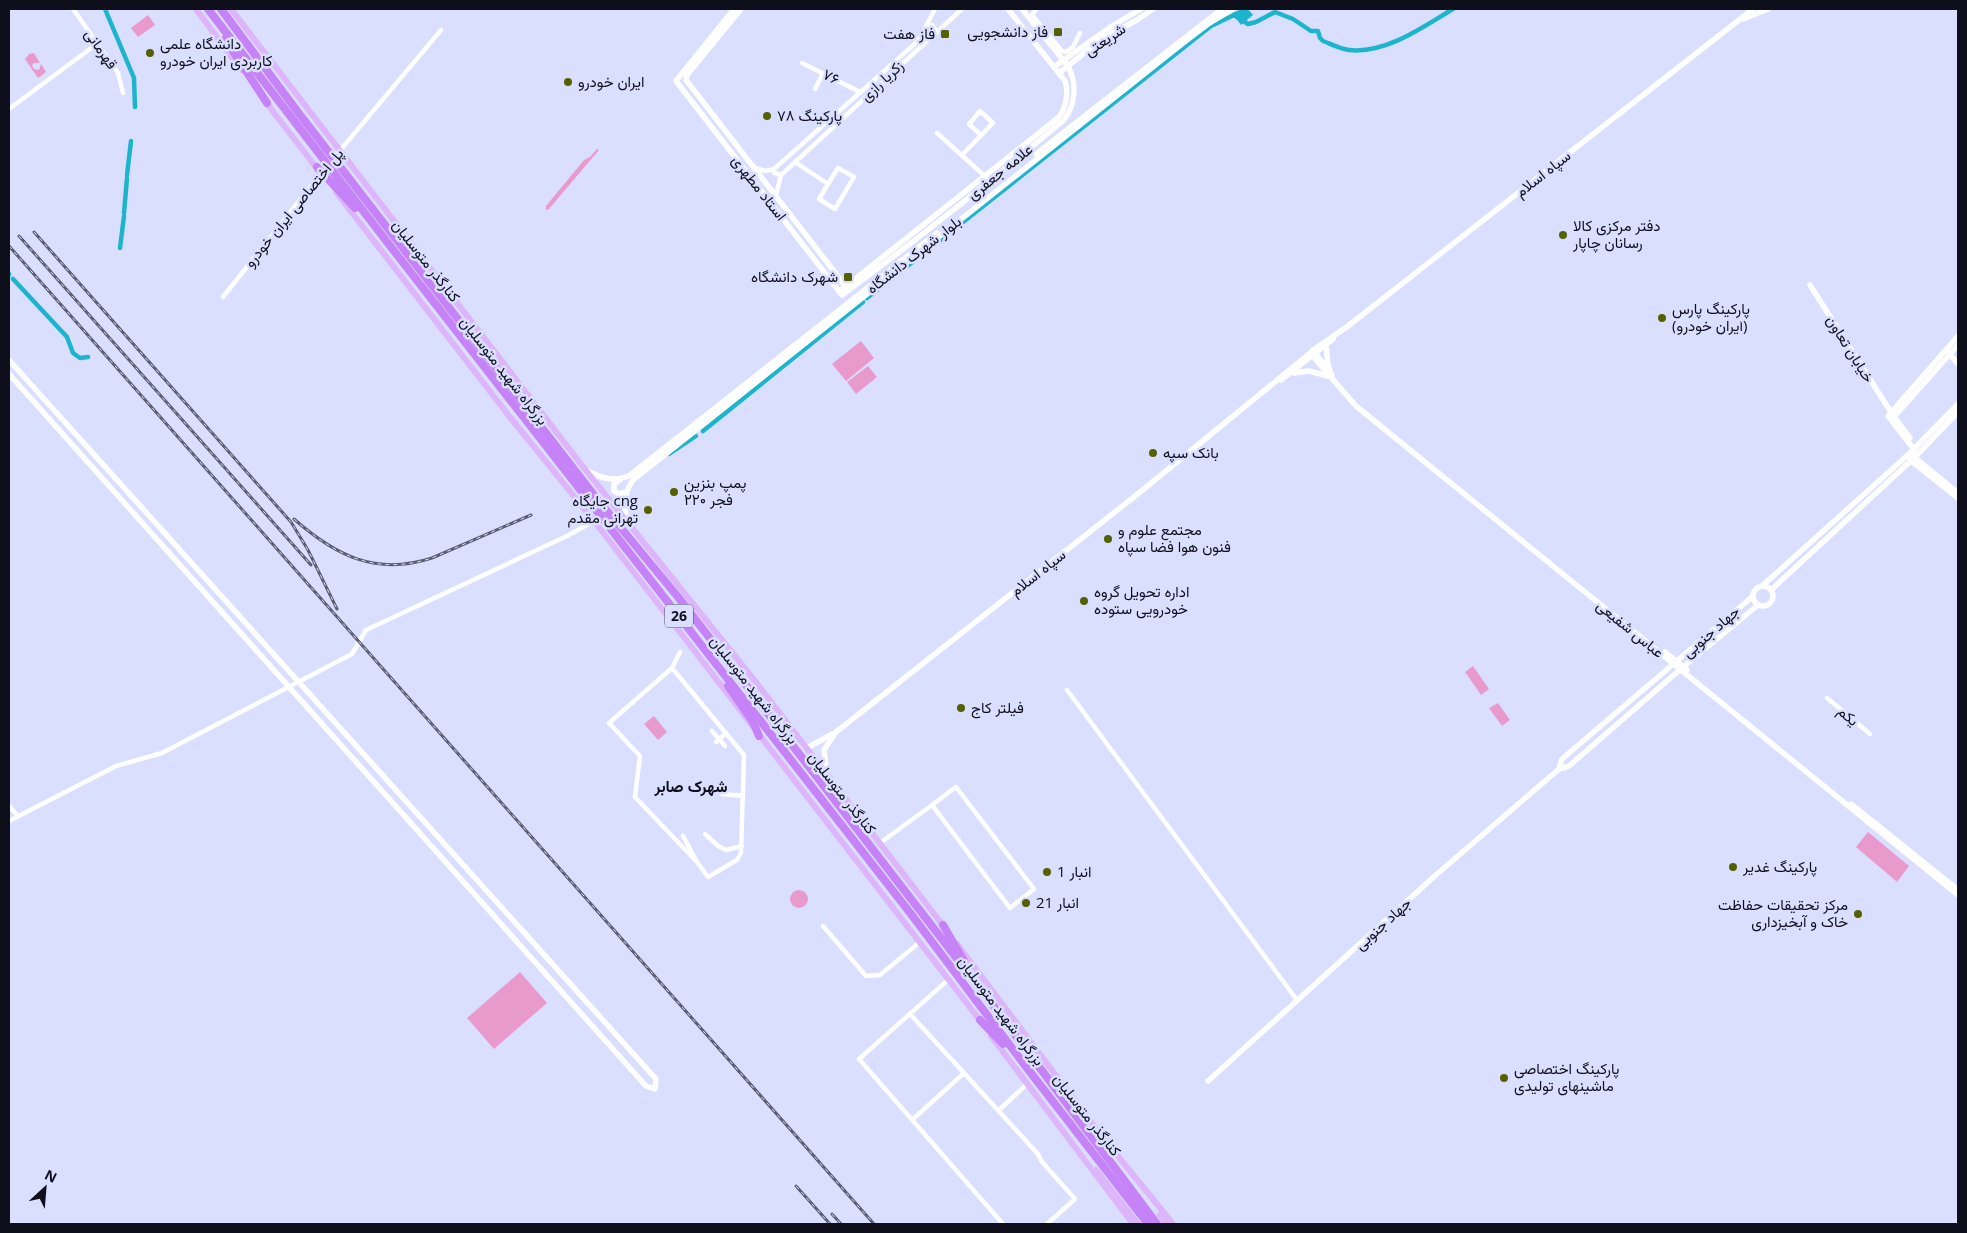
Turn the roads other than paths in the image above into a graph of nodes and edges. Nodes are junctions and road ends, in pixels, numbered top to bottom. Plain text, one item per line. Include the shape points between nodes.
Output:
1 (73, 9) edge
2 (196, 9) edge
3 (208, 9) edge
4 (220, 9) edge
5 (227, 9) edge
6 (232, 9) edge
7 (734, 9) edge
8 (741, 9) edge
9 (935, 9) edge
10 (962, 9) edge
11 (1008, 9) edge
12 (1022, 9) edge
13 (1036, 9) edge
14 (1141, 9) edge
15 (1153, 9) edge
16 (1222, 9) edge
17 (1233, 9) edge
18 (1753, 9) edge
19 (1768, 9) edge
20 (1737, 21) junction
21 (926, 26) junction
22 (441, 30) dead end
23 (935, 33) junction
24 (1080, 33) dead end
25 (98, 44) junction
26 (1064, 60) junction
27 (802, 62) dead end
28 (262, 64) junction
29 (1068, 66) junction
30 (1054, 67) junction
31 (1059, 73) junction
32 (823, 74) junction
33 (815, 90) dead end
34 (860, 92) junction
35 (123, 93) dead end
36 (853, 98) junction
37 (267, 104) junction
38 (858, 104) junction
39 (9, 109) edge
40 (937, 133) dead end
41 (981, 136) junction
42 (798, 148) junction
43 (804, 154) junction
44 (962, 155) junction
45 (795, 162) junction
46 (317, 168) junction
47 (755, 168) junction
48 (774, 169) junction
49 (781, 175) junction
50 (984, 176) junction
51 (989, 182) junction
52 (828, 184) junction
53 (776, 195) junction
54 (391, 247) junction
55 (1810, 285) dead end
56 (847, 288) junction
57 (841, 292) joint
58 (223, 297) dead end
59 (1348, 326) junction
60 (468, 332) junction
61 (1958, 336) edge
62 (1326, 346) junction
63 (1956, 348) edge
64 (1948, 352) junction
65 (1313, 354) junction
66 (9, 360) edge
67 (1958, 364) edge
68 (9, 374) edge
69 (1289, 375) junction
70 (1332, 377) junction
71 (1275, 383) junction
72 (37, 392) junction
73 (31, 399) junction
74 (1958, 404) edge
75 (539, 410) junction
76 (1958, 412) edge
77 (1892, 415) junction
78 (693, 428) junction
79 (1914, 454) junction
80 (104, 466) junction
81 (584, 468) junction
82 (97, 472) junction
83 (620, 480) junction
84 (626, 492) junction
85 (1958, 493) edge
86 (1958, 498) edge
87 (594, 521) junction
88 (626, 521) junction
89 (181, 551) junction
90 (174, 558) junction
91 (1762, 586) junction
92 (1771, 590) junction
93 (1753, 596) junction
94 (1758, 605) junction
95 (680, 652) dead end
96 (709, 654) junction
97 (1675, 663) junction
98 (672, 668) junction
99 (1682, 668) junction
100 (299, 682) junction
101 (289, 687) junction
102 (1066, 690) dead end
103 (1827, 698) dead end
104 (712, 731) dead end
105 (836, 732) junction
106 (726, 733) junction
107 (1870, 734) dead end
108 (759, 736) junction
109 (718, 741) junction
110 (725, 746) dead end
111 (804, 746) junction
112 (1559, 769) junction
113 (826, 774) junction
114 (712, 787) dead end
115 (743, 796) junction
116 (9, 806) edge
117 (932, 806) junction
118 (18, 816) junction
119 (9, 821) edge
120 (424, 821) junction
121 (416, 828) junction
122 (705, 834) dead end
123 (683, 836) dead end
124 (880, 843) junction
125 (742, 846) junction
126 (696, 862) junction
127 (1958, 890) edge
128 (1958, 896) edge
129 (943, 925) junction
130 (823, 926) dead end
131 (920, 942) junction
132 (948, 980) junction
133 (582, 997) junction
134 (989, 1000) junction
135 (1297, 1000) junction
136 (574, 1005) junction
137 (910, 1014) junction
138 (980, 1020) junction
139 (1026, 1068) junction
140 (964, 1073) junction
141 (1208, 1081) dead end
142 (1027, 1084) junction
143 (999, 1110) junction
144 (1050, 1116) junction
145 (912, 1120) junction
146 (1103, 1138) junction
147 (1163, 1222) edge
148 (1003, 1224) edge
149 (1047, 1224) edge
150 (1133, 1224) edge
151 (1138, 1224) edge
152 (1148, 1224) edge
153 (1173, 1224) edge

1 - 25 street, قهرمانی
2 - 37 main road, کنارگذر متوسلیان
3 - 37 highway
3 - 54 highway, بزرگراه شهید متوسلیان / 26
4 - 28 highway, بزرگراه شهید متوسلیان
5 - 28 highway
6 - 75 main road, کنارگذر متوسلیان
7 - 57 street, استاد مطهری via 676,82
8 - 47 street, استاد مطهری via 686,80
9 - 21 street, زکریا رازی
10 - 23 street, زکریا رازی
11 - 30 street
12 - 26 street, علامه جعفری
13 - 24 street via 1032,15 1062,50 1066,52 1073,47
14 - 26 street, شریعتی
15 - 29 street, شریعتی via 1102,39
16 - 78 street, بلوار شهرک دانشگاه
17 - 78 street, بلوار شهرک دانشگاه via 1183,43
18 - 20 street, سپاه اسلام
19 - 20 street, سپاه اسلام
20 - 59 street, سپاه اسلام
21 - 23 street via 932,25
21 - 34 street, زکریا رازی via 918,41
22 - 58 street, پل اختصاصی ایران خودرو
23 - 38 street, زکریا رازی
25 - 35 street, قهرمانی via 118,72
25 - 39 street
26 - 29 street, علامه جعفری
26 - 30 street, شریعتی
27 - 32 street, ۷۶
28 - 60 highway, بزرگراه شهید متوسلیان
29 - 31 street, شریعتی
29 - 51 street, علامه جعفری via 1075,84 1070,112
30 - 31 street
31 - 50 street, علامه جعفری via 1068,89 1063,112
32 - 33 street
32 - 34 street, ۷۶
34 - 36 street, زکریا رازی
36 - 38 street
36 - 42 street, زکریا رازی
37 - 46 main road, کنارگذر متوسلیان
38 - 43 street, زکریا رازی
40 - 44 street
41 - 41 street via 993,123 980,111 969,124
41 - 44 street
42 - 43 street
42 - 48 street, زکریا رازی
43 - 45 street, زکریا رازی
44 - 50 street
45 - 49 street, زکریا رازی
45 - 52 street
46 - 54 highway
46 - 87 main road, کنارگذر متوسلیان
47 - 48 street
47 - 53 street, استاد مطهری
48 - 49 street via 774,174
49 - 53 street
50 - 51 street
50 - 56 street, علامه جعفری
51 - 56 street, علامه جعفری
52 - 52 street via 838,168 854,177 834,209 819,199
53 - 56 street, استاد مطهری
54 - 96 highway, بزرگراه شهید متوسلیان / 26
55 - 77 street, خیابان تعاون
56 - 57 street, علامه جعفری
59 - 62 street, سپاه اسلام
59 - 65 street, سپاه اسلام
60 - 75 main road
60 - 134 highway, بزرگراه شهید متوسلیان via 597,499 678,597
61 - 63 street
62 - 65 street, سپاه اسلام
62 - 70 street
63 - 64 street
64 - 67 street
64 - 77 street
65 - 69 street, سپاه اسلام
65 - 70 street, عباس شفیعی
65 - 71 street, سپاه اسلام
66 - 72 street
68 - 73 street
69 - 70 street via 1309,371
69 - 71 street, سپاه اسلام
70 - 97 street, عباس شفیعی via 1356,406
71 - 105 street, سپاه اسلام
72 - 73 street
72 - 80 street
73 - 82 street
74 - 79 street
75 - 81 main road, کنارگذر متوسلیان
76 - 79 street
77 - 79 street via 1888,416
78 - 83 street, بلوار شهرک دانشگاه
78 - 84 street, بلوار شهرک دانشگاه via 634,480
79 - 85 street
79 - 86 street
79 - 91 street
79 - 92 street
80 - 82 street
80 - 89 street
81 - 83 street via 604,478
81 - 88 main road, کنارگذر متوسلیان
82 - 90 street
83 - 84 street via 614,484 614,491 618,494
84 - 88 street
87 - 100 street via 366,630 352,654
87 - 108 main road, کنارگذر متوسلیان
88 - 111 main road, کنارگذر متوسلیان
89 - 90 street
89 - 100 street
90 - 101 street
91 - 92 street
91 - 93 street via 1754,591
92 - 94 street via 1773,598 1770,603
93 - 94 street
93 - 97 street, جهاد جنوبی
94 - 99 street, جهاد جنوبی
95 - 98 street
96 - 108 highway
96 - 139 highway, بزرگراه شهید متوسلیان / 26
97 - 99 street, عباس شفیعی
97 - 112 street, جهاد جنوبی via 1562,759
98 - 106 street
98 - 126 street via 609,723 640,756 635,796
99 - 112 street, جهاد جنوبی via 1568,766
99 - 127 street, عباس شفیعی
99 - 128 street, عباس شفیعی
100 - 101 street
100 - 120 street
101 - 118 street via 162,753 116,766
101 - 121 street
102 - 135 street
103 - 107 street, یکم
104 - 109 street
105 - 111 street via 809,747
105 - 113 street, سپاه اسلام via 824,750
106 - 109 street
106 - 115 street via 744,755
108 - 131 main road, کنارگذر متوسلیان
109 - 110 street
111 - 113 main road, کنارگذر متوسلیان
112 - 135 street, جهاد جنوبی
113 - 124 main road, کنارگذر متوسلیان
114 - 115 street via 722,794
115 - 125 street
116 - 118 street
117 - 117 street via 956,787 1034,889 1010,908
117 - 124 street
118 - 119 street
120 - 121 street
120 - 133 street
121 - 136 street
122 - 125 street via 726,850
123 - 126 street
124 - 129 main road, کنارگذر متوسلیان
125 - 126 street via 737,860 708,877
129 - 134 highway
129 - 146 main road, کنارگذر متوسلیان
130 - 131 street via 866,976 880,975
131 - 132 main road, کنارگذر متوسلیان
132 - 137 street
132 - 138 main road, کنارگذر متوسلیان
133 - 136 street
133 - 136 street via 656,1079 655,1089 646,1086
134 - 147 highway, بزرگراه شهید متوسلیان
135 - 141 street, جهاد جنوبی
137 - 140 street
137 - 145 street via 858,1059
138 - 139 highway
138 - 142 main road, کنارگذر متوسلیان
139 - 152 highway, بزرگراه شهید متوسلیان / 26
140 - 143 street
140 - 145 street
142 - 143 street
142 - 144 main road, کنارگذر متوسلیان
143 - 149 street via 1075,1199
144 - 150 main road, کنارگذر متوسلیان
144 - 151 main road via 1066,1131
145 - 148 street
146 - 147 main road
146 - 153 main road, کنارگذر متوسلیان

